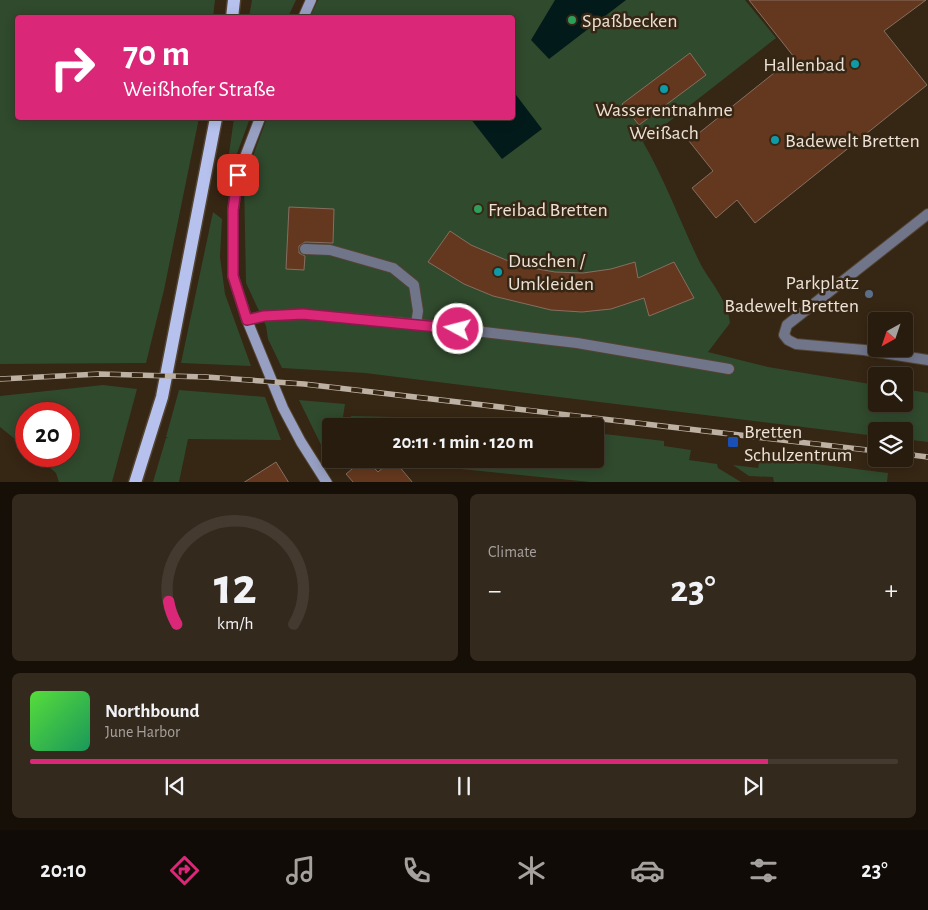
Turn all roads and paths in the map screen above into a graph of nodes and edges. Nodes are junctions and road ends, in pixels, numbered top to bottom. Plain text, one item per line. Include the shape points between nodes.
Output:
1 (234, 0) edge
2 (311, 0) edge
3 (232, 15) edge
4 (304, 15) edge
5 (216, 120) edge
6 (259, 120) edge
7 (928, 214) edge
8 (305, 249) dead end
9 (247, 320) junction
10 (416, 324) junction
11 (928, 360) edge
12 (729, 369) dead end
13 (135, 482) edge
14 (327, 482) edge

1 - 3 main road
2 - 4 main road
5 - 13 main road via 162,397
6 - 9 main road via 238,175 233,210 233,276
7 - 11 lane via 787,325 784,335 796,344
8 - 10 lane via 330,250 393,268 414,285 418,311
9 - 10 lane via 303,314
9 - 14 main road via 283,408
10 - 12 lane via 577,343

